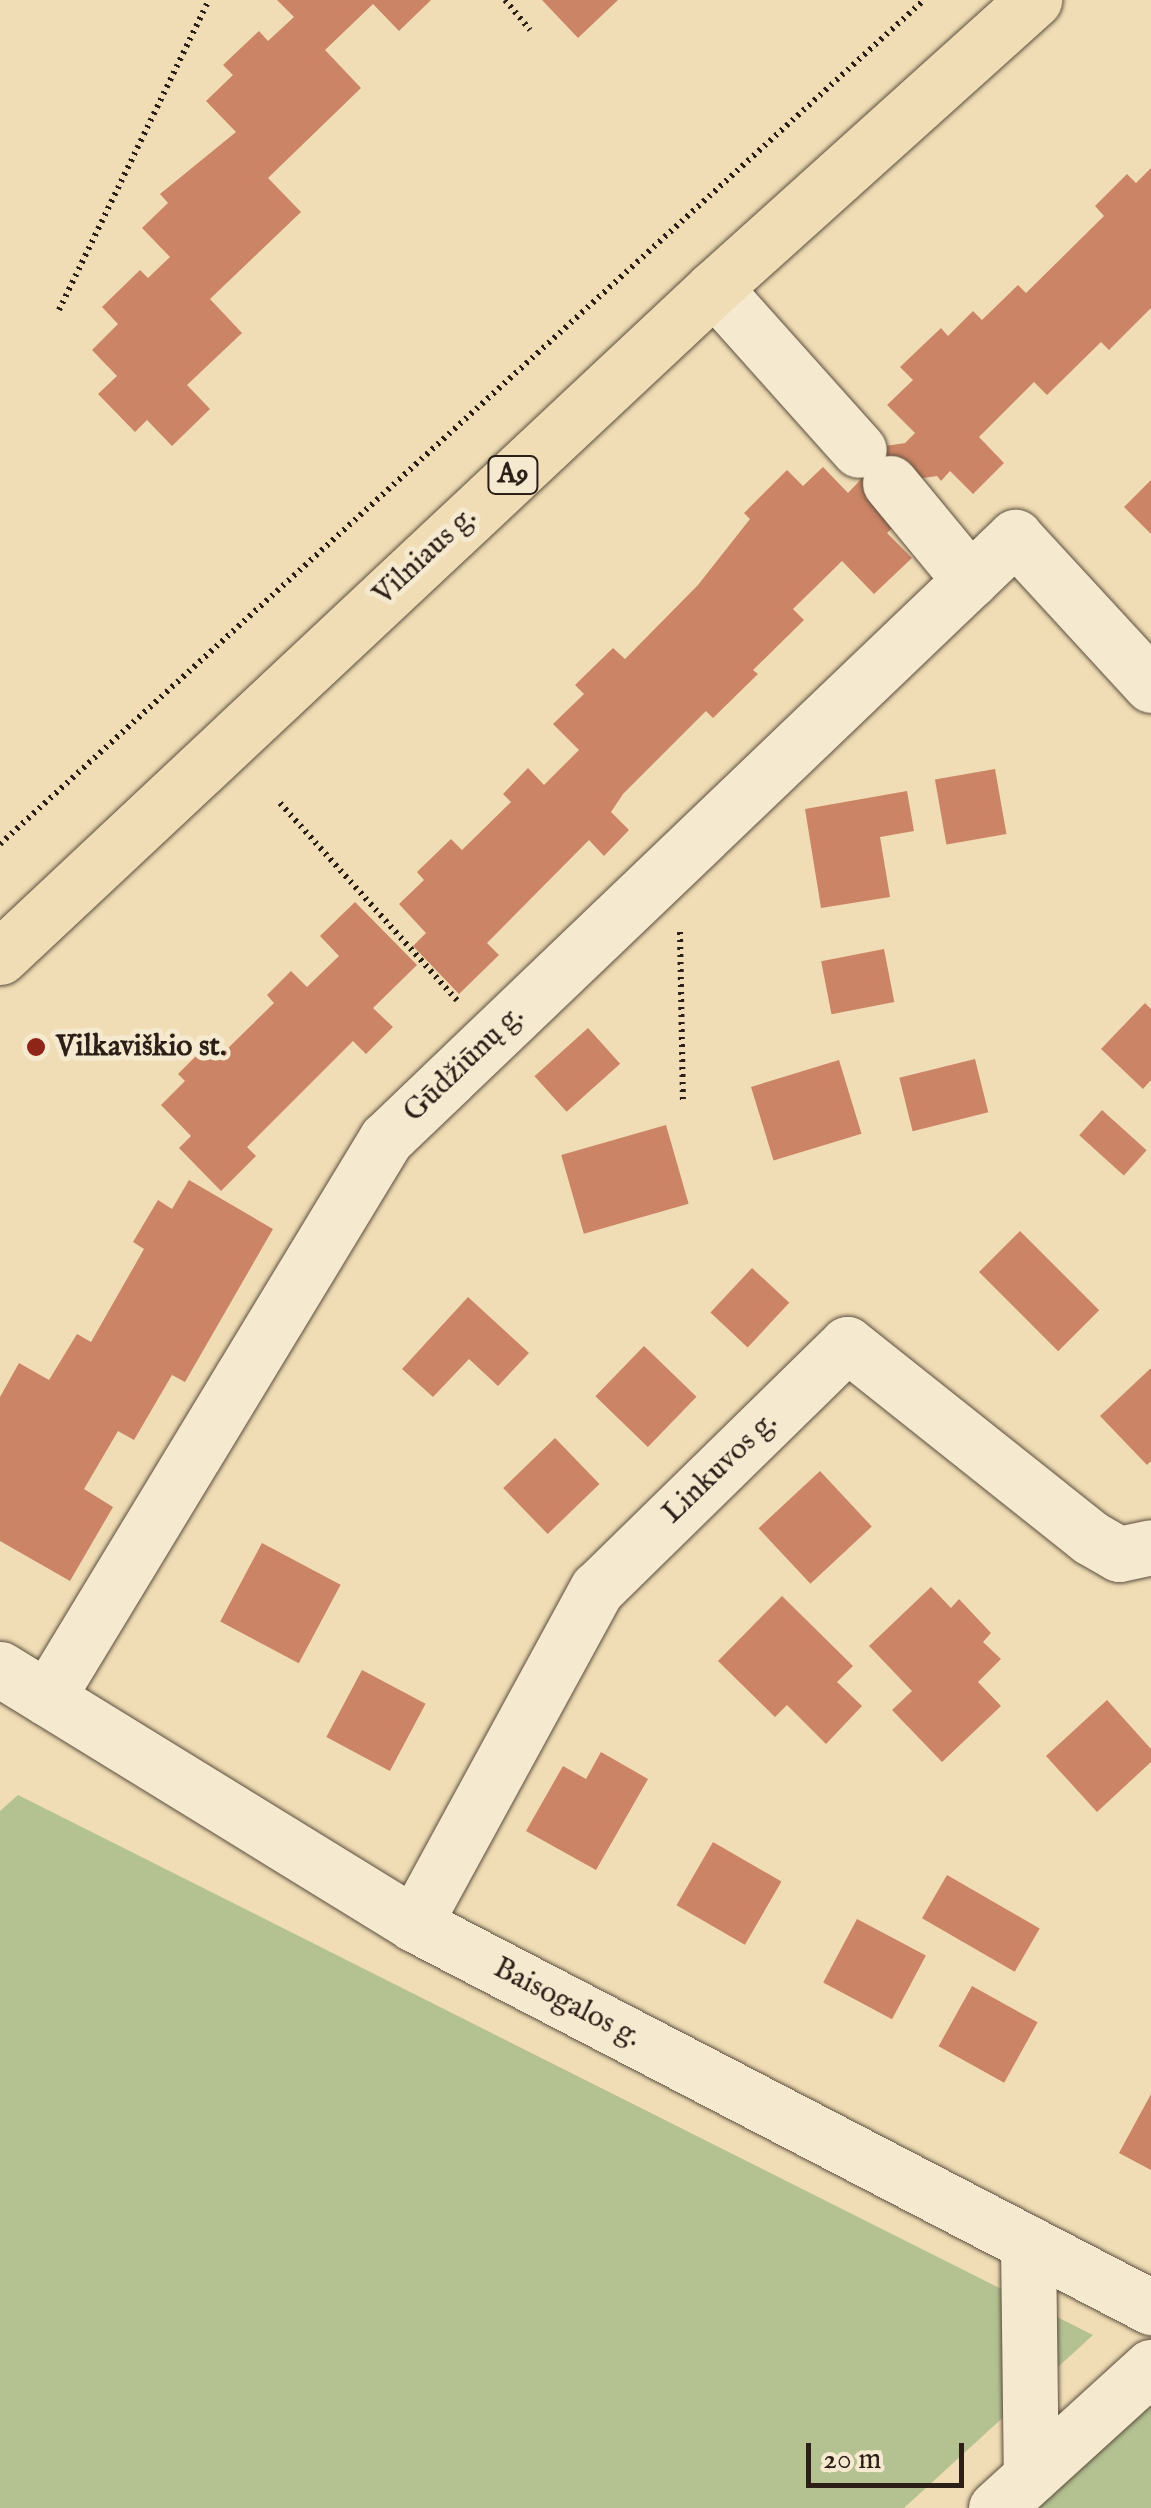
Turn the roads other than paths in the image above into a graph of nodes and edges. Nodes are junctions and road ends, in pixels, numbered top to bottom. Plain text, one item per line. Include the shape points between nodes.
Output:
1 (1034, 0) edge
2 (714, 288) junction
3 (970, 580) junction
4 (1151, 685) edge
5 (0, 957) edge
6 (1151, 1547) edge
7 (0, 1669) edge
8 (47, 1698) junction
9 (414, 1924) junction
10 (1028, 2243) junction
11 (1151, 2306) edge
12 (1151, 2367) edge
13 (1013, 2492) edge

1 - 2 highway, Vilniaus g. / A9
2 - 3 street
2 - 5 highway, Vilniaus g. / A9
3 - 4 street, Gūdžiūnų g. via 1015,537
3 - 8 street, Gūdžiūnų g. via 386,1139
6 - 9 street, Linkuvos g. via 1119,1554 1091,1538 847,1344 597,1589
7 - 8 street, Baisogalos g.
8 - 9 street, Baisogalos g.
9 - 10 street, Baisogalos g.
10 - 11 street, Baisogalos g.
10 - 13 street
12 - 13 street

